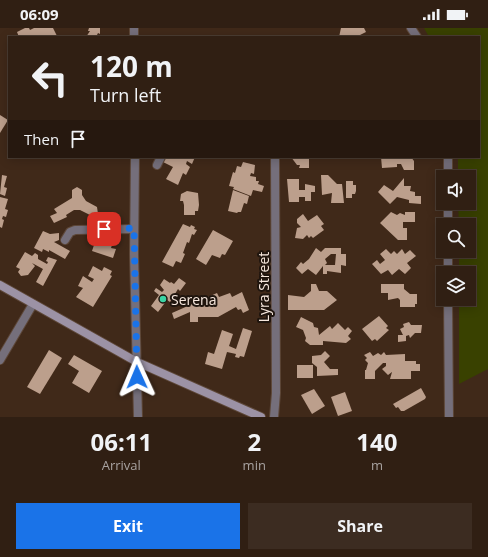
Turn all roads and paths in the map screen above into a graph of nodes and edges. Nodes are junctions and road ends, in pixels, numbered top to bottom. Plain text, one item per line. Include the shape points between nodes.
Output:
1 (134, 158) edge
2 (161, 158) edge
3 (275, 158) edge
4 (448, 158) edge
5 (157, 166) dead end
6 (448, 170) edge
7 (134, 228) junction
8 (65, 240) dead end
9 (0, 285) edge
10 (33, 304) junction
11 (448, 306) edge
12 (0, 360) edge
13 (137, 362) junction
14 (138, 417) edge
15 (260, 417) edge
16 (274, 417) edge
17 (449, 417) edge

1 - 7 street
2 - 5 street
3 - 16 street, Lyra Street
4 - 6 street
7 - 8 street via 75,230 70,232
7 - 13 street
9 - 10 main road
10 - 12 street
10 - 13 main road
11 - 17 street
13 - 14 street
13 - 15 main road

